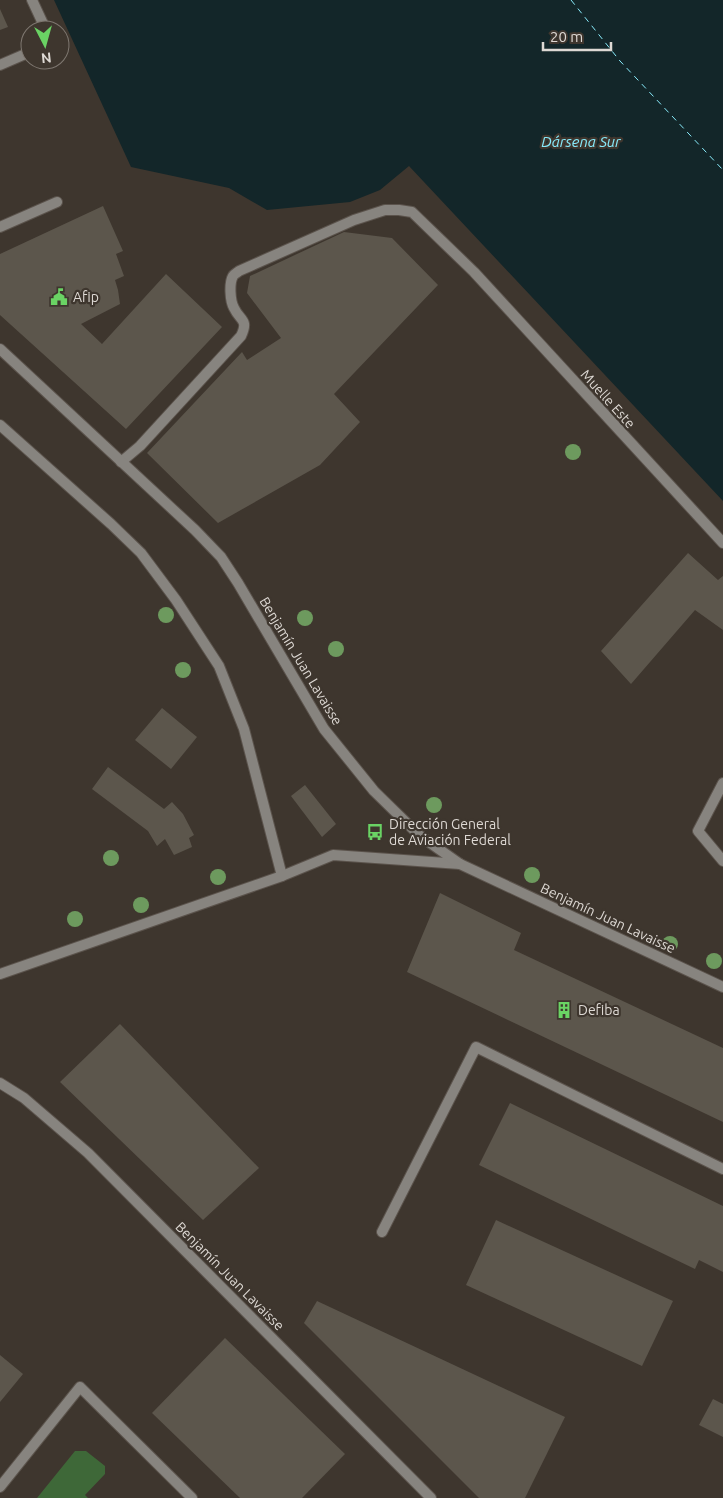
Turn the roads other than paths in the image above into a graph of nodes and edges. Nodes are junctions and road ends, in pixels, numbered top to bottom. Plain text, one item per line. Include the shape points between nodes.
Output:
1 (32, 0) edge
2 (41, 20) edge
3 (20, 56) edge
4 (0, 65) edge
5 (57, 202) dead end
6 (0, 227) edge
7 (0, 349) edge
8 (0, 425) edge
9 (122, 462) junction
10 (723, 543) edge
11 (723, 783) edge
12 (723, 861) edge
13 (460, 864) junction
14 (282, 876) junction
15 (0, 974) edge
16 (723, 987) edge
17 (0, 1083) edge
18 (723, 1169) edge
19 (382, 1232) dead end
20 (0, 1487) edge
21 (192, 1498) edge
22 (431, 1498) edge

1 - 2 street
3 - 4 street
5 - 6 street
7 - 9 street, Benjamín Juan Lavaisse
8 - 14 street via 141,553 219,666 244,729
9 - 10 street, Muelle Este via 242,336 244,321 234,308 231,283 239,271 354,220 386,210 400,210 412,212 474,272
9 - 13 street, Benjamín Juan Lavaisse via 221,557 324,730 374,791 418,835
11 - 12 street via 698,831
13 - 14 street via 333,855
13 - 16 street, Benjamín Juan Lavaisse
14 - 15 street
17 - 22 street, Benjamín Juan Lavaisse via 24,1098 88,1153
18 - 19 street via 476,1047
20 - 21 street via 80,1387

